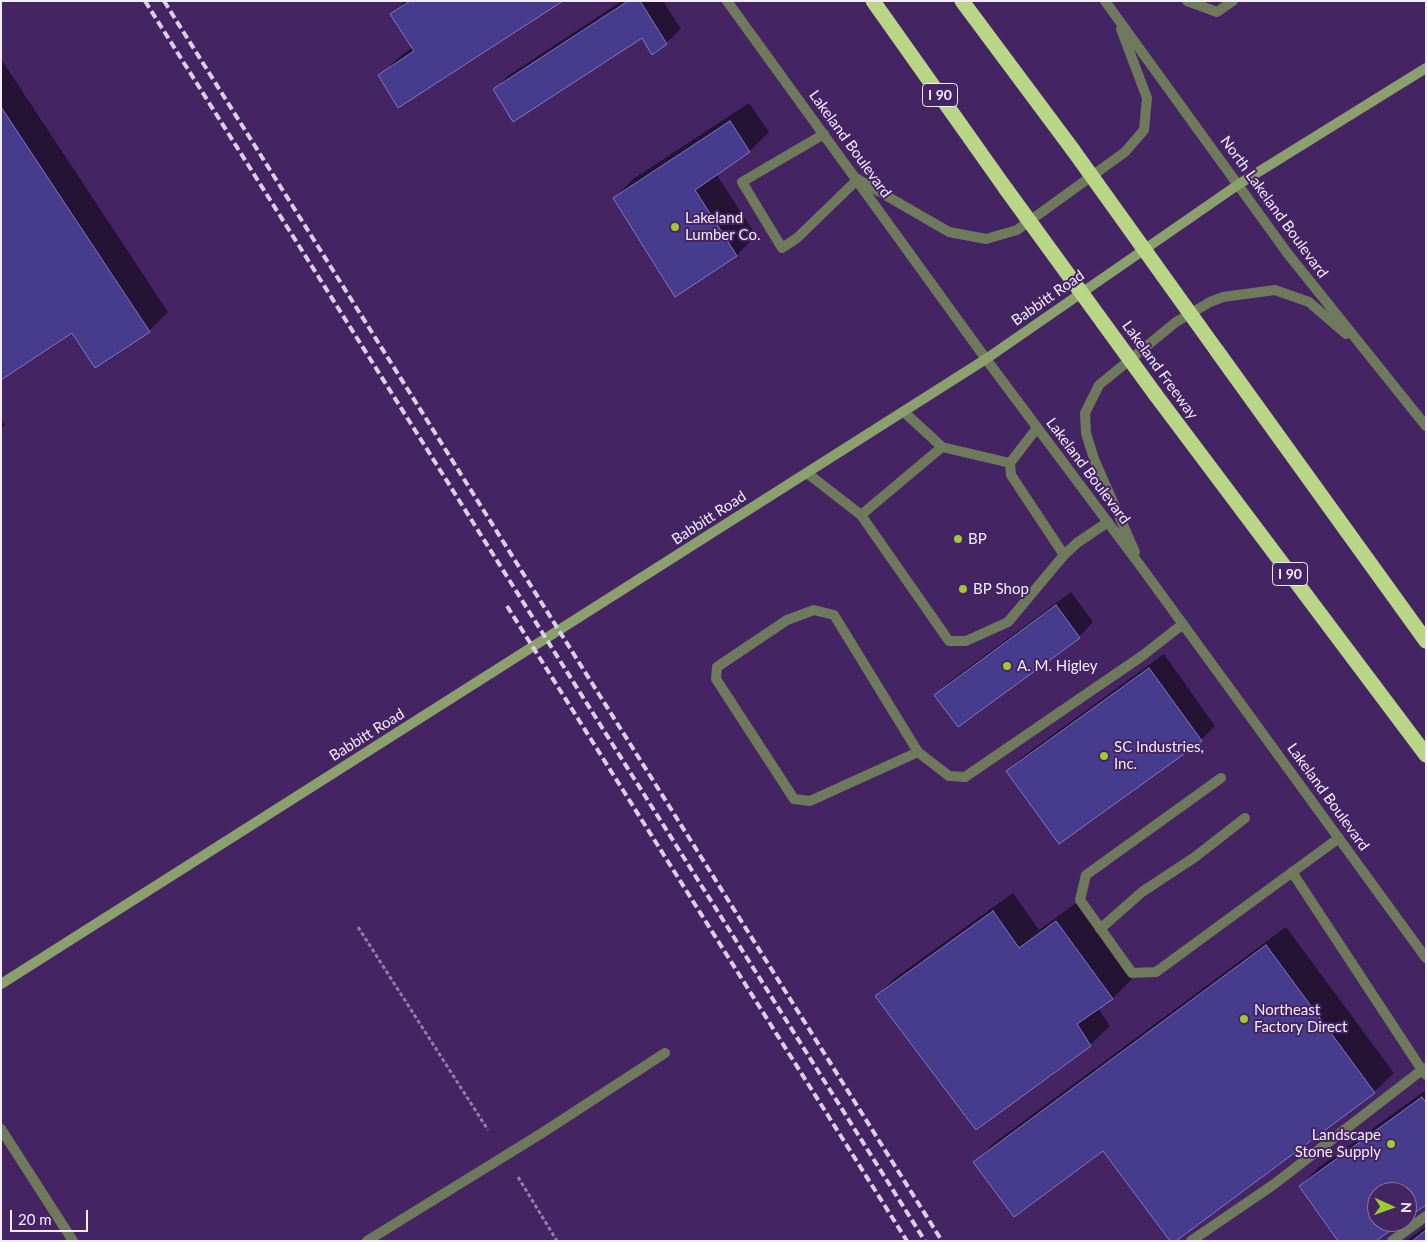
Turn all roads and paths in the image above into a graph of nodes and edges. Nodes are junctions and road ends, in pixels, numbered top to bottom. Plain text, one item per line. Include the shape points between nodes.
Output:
1 (727, 1) edge
2 (873, 1) edge
3 (962, 1) edge
4 (1105, 1) edge
5 (1187, 1) edge
6 (1233, 1) edge
7 (1116, 16) junction
8 (1426, 68) edge
9 (824, 134) junction
10 (858, 179) junction
11 (1239, 184) junction
12 (1367, 353) junction
13 (986, 359) junction
14 (904, 412) junction
15 (1426, 426) edge
16 (1037, 428) junction
17 (942, 447) junction
18 (1010, 463) junction
19 (806, 473) junction
20 (861, 515) junction
21 (1108, 522) junction
22 (1064, 555) junction
23 (1142, 568) junction
24 (1183, 624) junction
25 (1426, 641) edge
26 (918, 752) junction
27 (1426, 755) edge
28 (1221, 778) dead end
29 (1246, 818) dead end
30 (1339, 838) junction
31 (1292, 872) junction
32 (358, 927) dead end
33 (1100, 929) junction
34 (1426, 958) edge
35 (1, 984) edge
36 (665, 1053) dead end
37 (1425, 1071) edge
38 (1, 1129) edge
39 (488, 1130) dead end
40 (518, 1177) dead end
41 (1426, 1216) edge
42 (73, 1241) edge
43 (367, 1241) edge
44 (557, 1241) edge
45 (1191, 1241) edge
46 (1392, 1241) edge

1 - 9 street, Lakeland Boulevard
2 - 27 highway, Lakeland Freeway / I 90, bridge via 1155,394
3 - 25 highway, bridge
4 - 7 street, North Lakeland Boulevard
5 - 6 street via 1217,12
7 - 10 street via 1148,98 1144,130 1125,152 1017,230 986,239 949,232
7 - 11 street, North Lakeland Boulevard
8 - 11 main road, Babbitt Road
9 - 10 street, Lakeland Boulevard
9 - 10 street via 742,182 782,248 797,238
10 - 13 street, Lakeland Boulevard
11 - 12 street, North Lakeland Boulevard via 1288,254
11 - 13 main road, Babbitt Road
12 - 15 street, North Lakeland Boulevard
12 - 23 street via 1309,302 1275,290 1250,292 1210,302 1176,322 1099,385 1085,413 1086,433 1094,459
13 - 14 main road, Babbitt Road
13 - 16 street, Lakeland Boulevard
14 - 17 street
14 - 19 main road, Babbitt Road
16 - 18 street
16 - 21 street, Lakeland Boulevard
17 - 18 street
17 - 20 street
18 - 22 street via 1011,475
19 - 20 street
19 - 35 main road, Babbitt Road
20 - 22 street via 949,641 966,641 1008,622
21 - 22 street
21 - 23 street, Lakeland Boulevard
23 - 24 street, Lakeland Boulevard
24 - 26 street via 1142,656 965,777 949,776
24 - 30 street, Lakeland Boulevard
26 - 26 street via 834,615 814,610 787,620 716,667 716,679 794,799 810,801
28 - 33 street via 1086,875 1080,900
29 - 33 street via 1142,892
30 - 31 street
30 - 34 street, Lakeland Boulevard
31 - 33 street via 1156,972 1132,973
31 - 37 street
32 - 39 path
36 - 43 street via 528,1143
37 - 45 street
38 - 42 street
40 - 44 path
41 - 46 street

